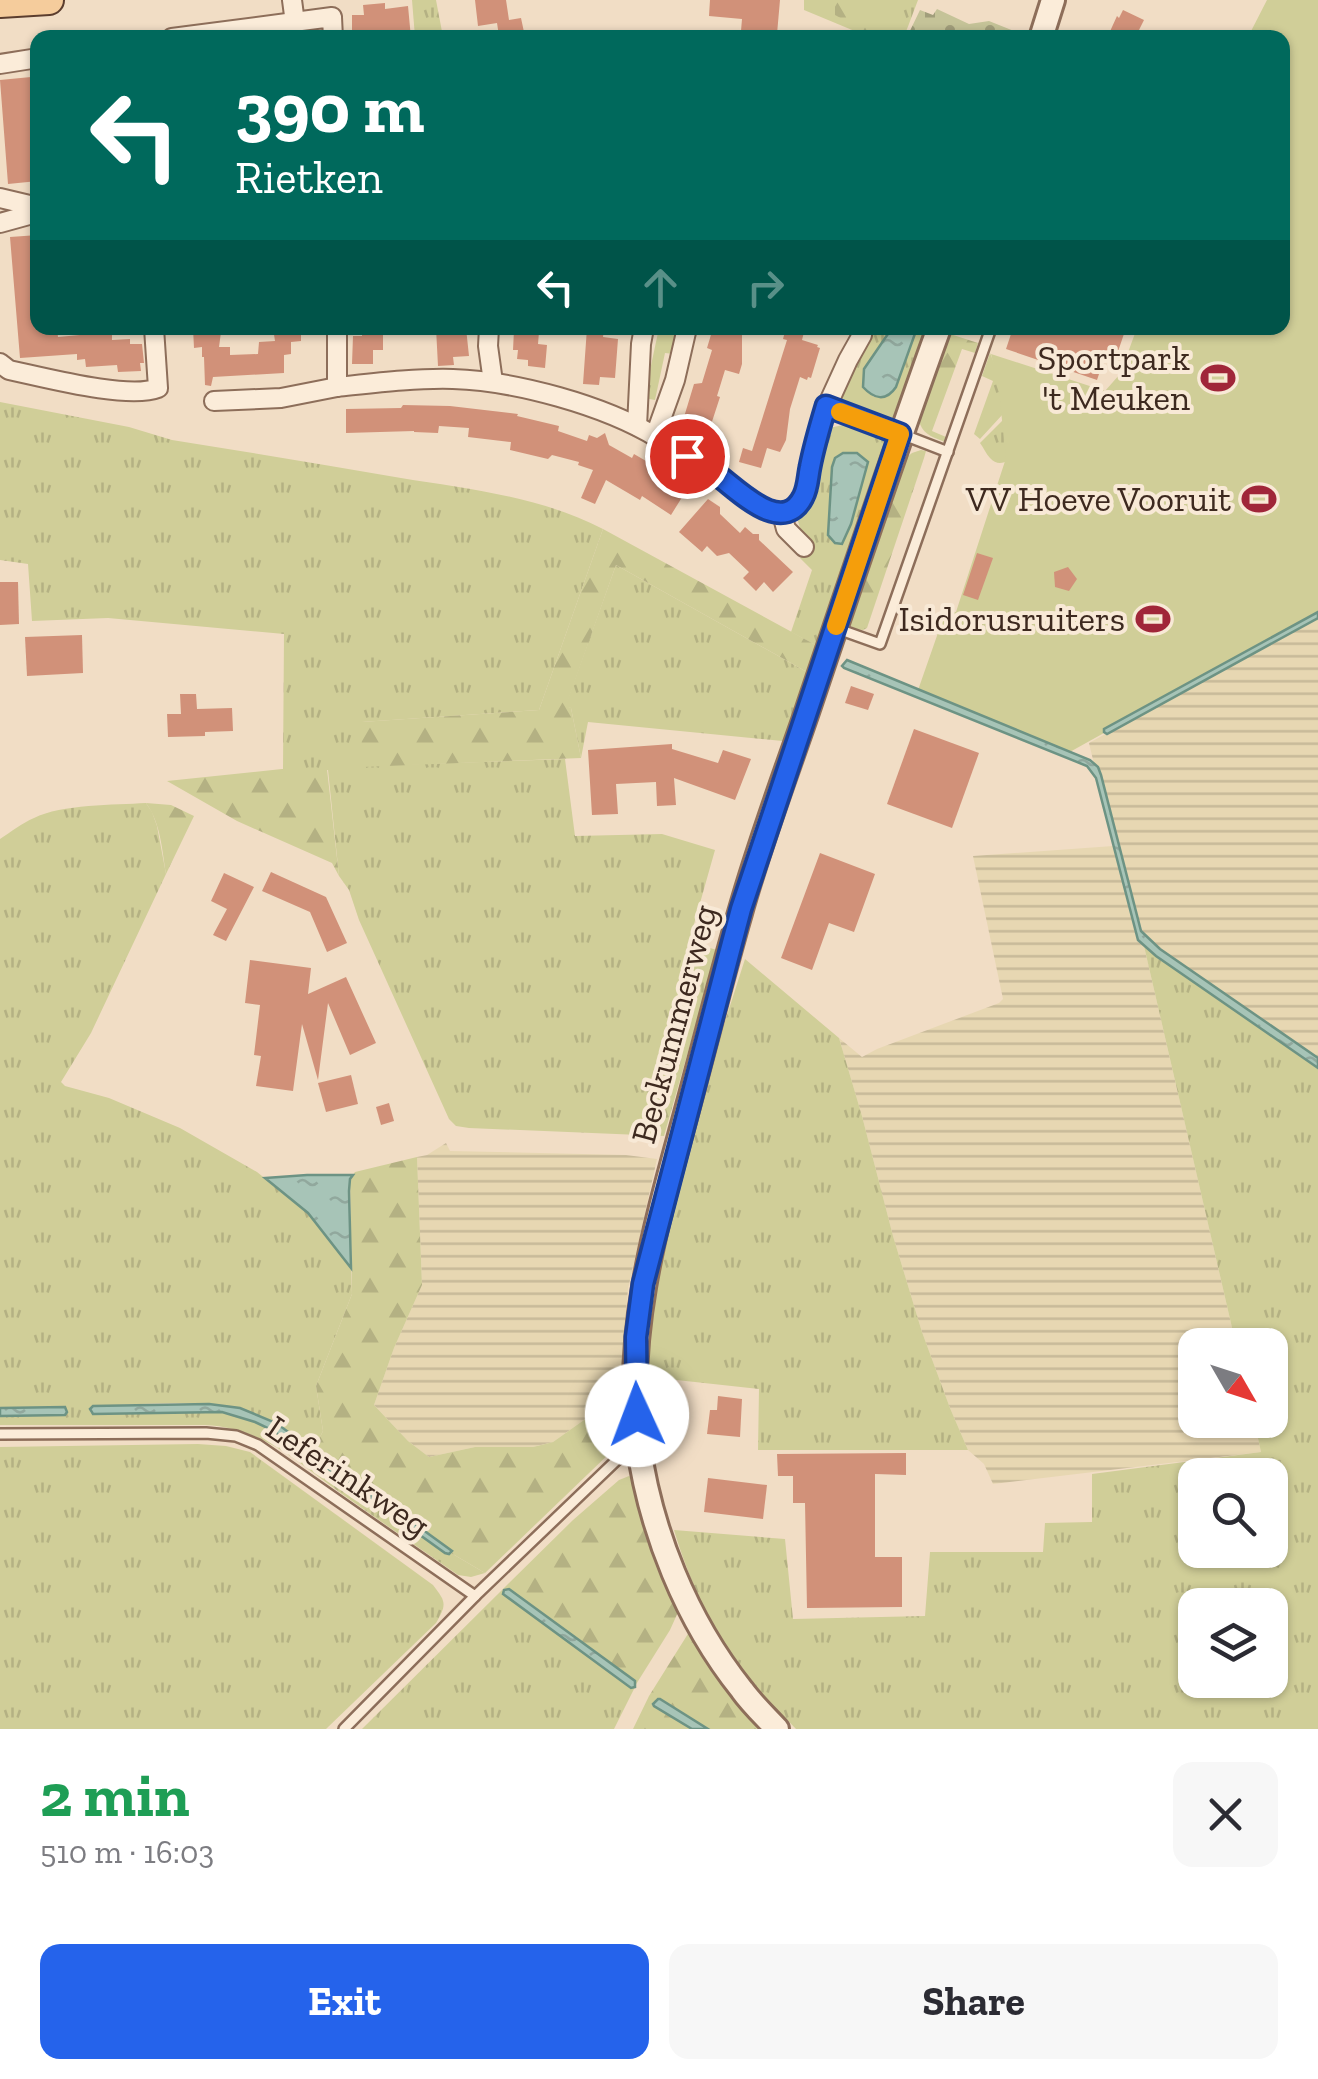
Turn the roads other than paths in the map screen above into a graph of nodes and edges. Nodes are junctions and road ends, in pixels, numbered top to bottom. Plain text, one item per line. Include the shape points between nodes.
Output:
1 (292, 0) edge
2 (1054, 0) edge
3 (39, 1) edge
4 (0, 3) edge
5 (0, 12) edge
6 (296, 22) junction
7 (234, 30) edge
8 (332, 30) edge
9 (1044, 30) edge
10 (30, 59) edge
11 (0, 64) edge
12 (0, 198) edge
13 (30, 206) edge
14 (30, 214) edge
15 (0, 223) edge
16 (154, 335) edge
17 (336, 335) edge
18 (489, 335) edge
19 (642, 335) edge
20 (685, 335) edge
21 (862, 335) edge
22 (937, 335) edge
23 (989, 335) edge
24 (0, 363) edge
25 (492, 382) junction
26 (338, 387) junction
27 (214, 401) dead end
28 (826, 406) junction
29 (637, 426) junction
30 (900, 434) junction
31 (655, 436) junction
32 (948, 452) junction
33 (782, 514) junction
34 (804, 547) dead end
35 (835, 628) junction
36 (0, 1434) edge
37 (638, 1443) junction
38 (474, 1596) junction
39 (344, 1729) edge
40 (777, 1729) edge

1 - 6 street
2 - 9 street
3 - 4 main road
3 - 5 main road
6 - 7 street
6 - 8 street via 332,17
10 - 11 street
12 - 13 street
14 - 15 street
16 - 24 street via 158,388 148,392 9,370
17 - 26 street
18 - 25 street
19 - 29 street
20 - 31 street
21 - 28 street
22 - 30 street, Beckummerweg
23 - 32 lane
25 - 26 street
25 - 29 street via 572,401
26 - 27 street
28 - 30 street
28 - 33 street via 805,494
29 - 31 street
30 - 32 lane
30 - 35 street, Beckummerweg
31 - 33 street via 750,502
32 - 35 lane via 880,644
33 - 34 street
35 - 37 street, Beckummerweg via 741,909 643,1284 636,1337
36 - 38 lane, Leferinkweg via 236,1436
37 - 38 lane
37 - 40 street, Beckummerweg via 674,1576 704,1635
38 - 39 lane

